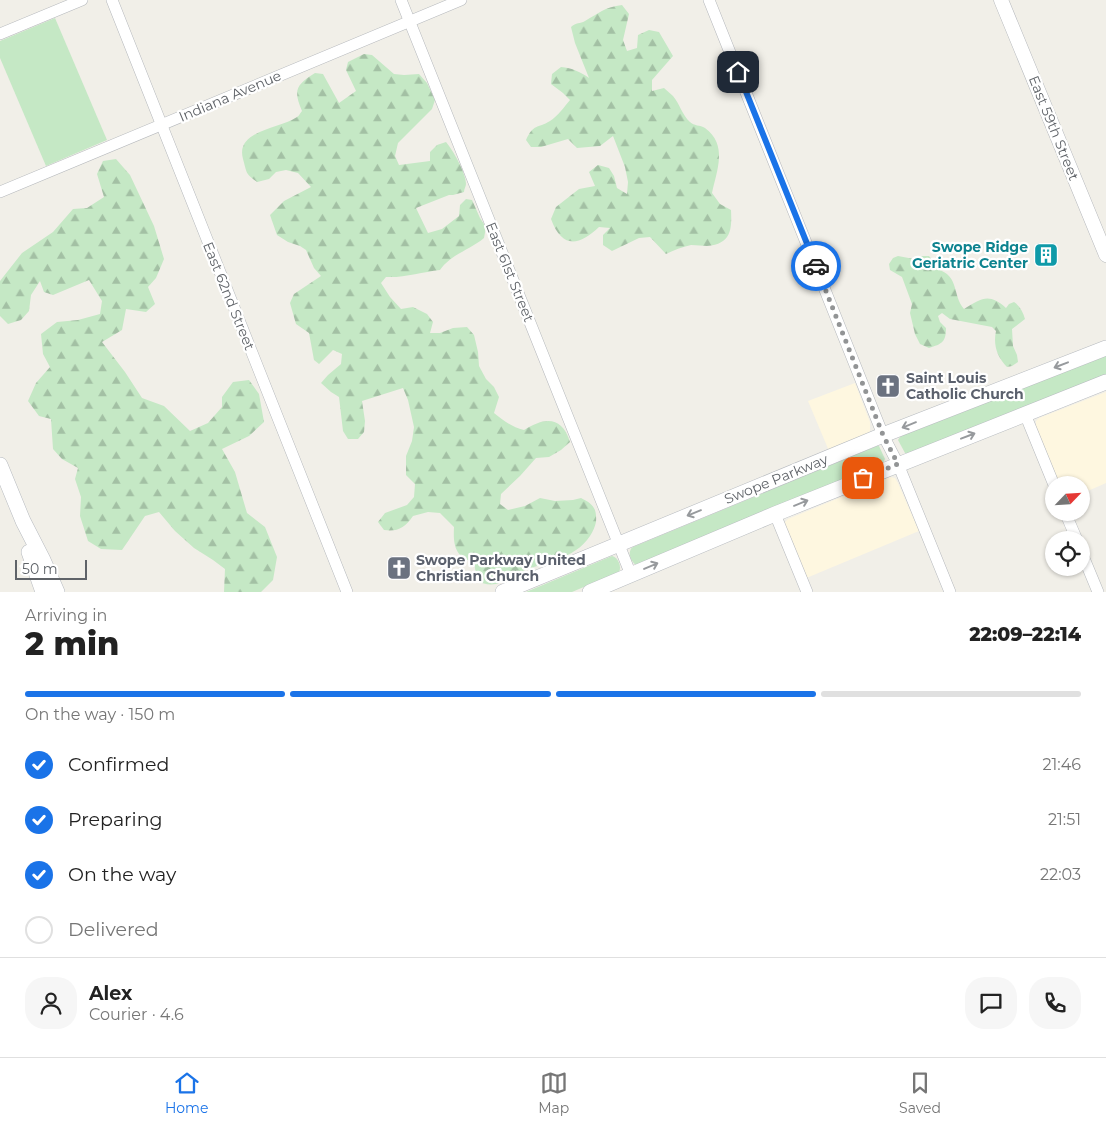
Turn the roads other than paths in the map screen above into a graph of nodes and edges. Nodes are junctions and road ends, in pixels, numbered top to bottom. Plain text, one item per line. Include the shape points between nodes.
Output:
1 (82, 0) edge
2 (112, 0) edge
3 (401, 0) edge
4 (461, 0) edge
5 (708, 0) edge
6 (1002, 0) edge
7 (410, 21) junction
8 (0, 34) edge
9 (161, 125) junction
10 (0, 192) edge
11 (1106, 255) edge
12 (1106, 348) edge
13 (1106, 382) edge
14 (1025, 414) junction
15 (883, 435) junction
16 (898, 464) junction
17 (0, 465) edge
18 (1050, 476) edge
19 (775, 514) junction
20 (22, 521) junction
21 (618, 544) junction
22 (1090, 573) edge
23 (631, 575) junction
24 (44, 592) edge
25 (57, 592) edge
26 (347, 592) edge
27 (503, 592) edge
28 (590, 592) edge
29 (807, 592) edge
30 (950, 592) edge
31 (1098, 592) edge

1 - 8 street
2 - 9 street, East 62nd Street
3 - 7 street, East 61st Street
4 - 7 street, Indiana Avenue
5 - 15 street
6 - 11 street, East 59th Street
7 - 9 street, Indiana Avenue
7 - 21 street, East 61st Street
9 - 10 street, Indiana Avenue
9 - 26 street, East 62nd Street
12 -> 15 main road, Swope Parkway
13 - 14 main road
16 -> 14 main road
14 - 18 street
15 - 16 street
15 -> 21 main road, Swope Parkway
19 -> 16 main road
16 - 30 street
17 - 20 main road
23 -> 19 main road
19 - 29 street
20 - 24 main road via 25,540
20 - 25 main road
21 - 23 street, East 61st Street
21 - 27 main road, Swope Parkway
22 - 31 street
23 - 28 main road

